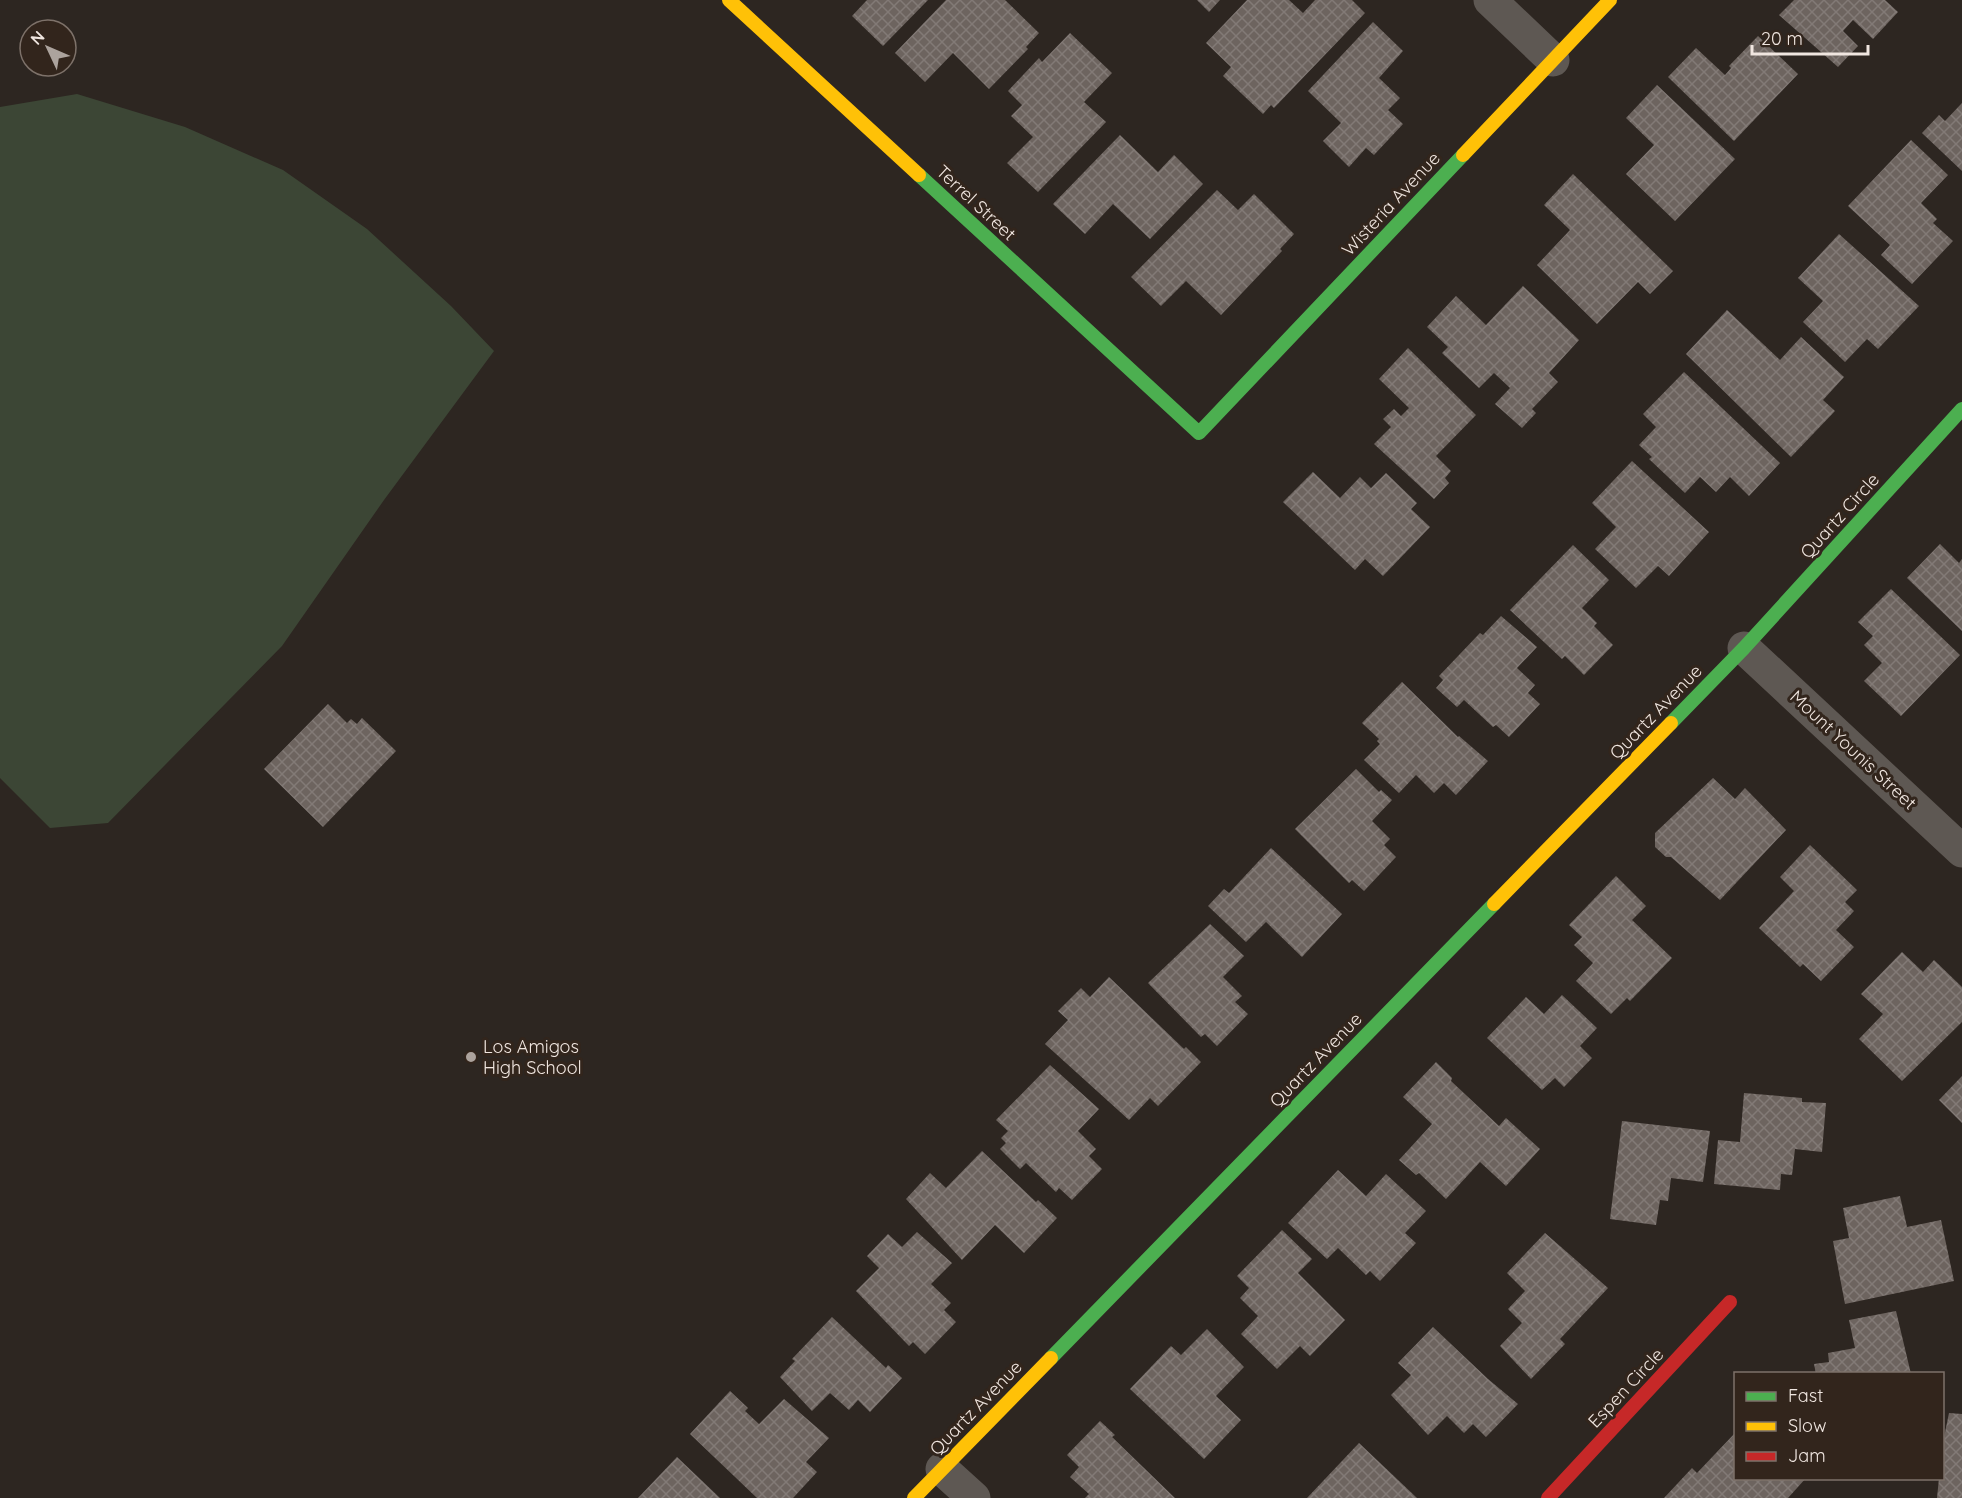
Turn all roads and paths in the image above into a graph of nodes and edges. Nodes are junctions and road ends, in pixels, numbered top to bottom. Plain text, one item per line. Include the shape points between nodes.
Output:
1 (729, 0) edge
2 (1490, 0) edge
3 (1610, 0) edge
4 (1553, 60) junction
5 (1962, 409) edge
6 (1199, 433) joint
7 (1744, 648) junction
8 (1962, 851) edge
9 (1730, 1302) dead end
10 (942, 1469) junction
11 (914, 1498) edge
12 (974, 1498) edge
13 (1548, 1498) edge

1 - 6 street, Terrel Street
2 - 4 street
3 - 4 street, Wisteria Avenue
4 - 6 street, Wisteria Avenue
5 - 7 street, Quartz Circle
7 - 8 street, Mount Younis Street
7 - 10 street, Quartz Avenue
9 - 13 street, Espen Circle
10 - 11 street, Quartz Avenue
10 - 12 street

